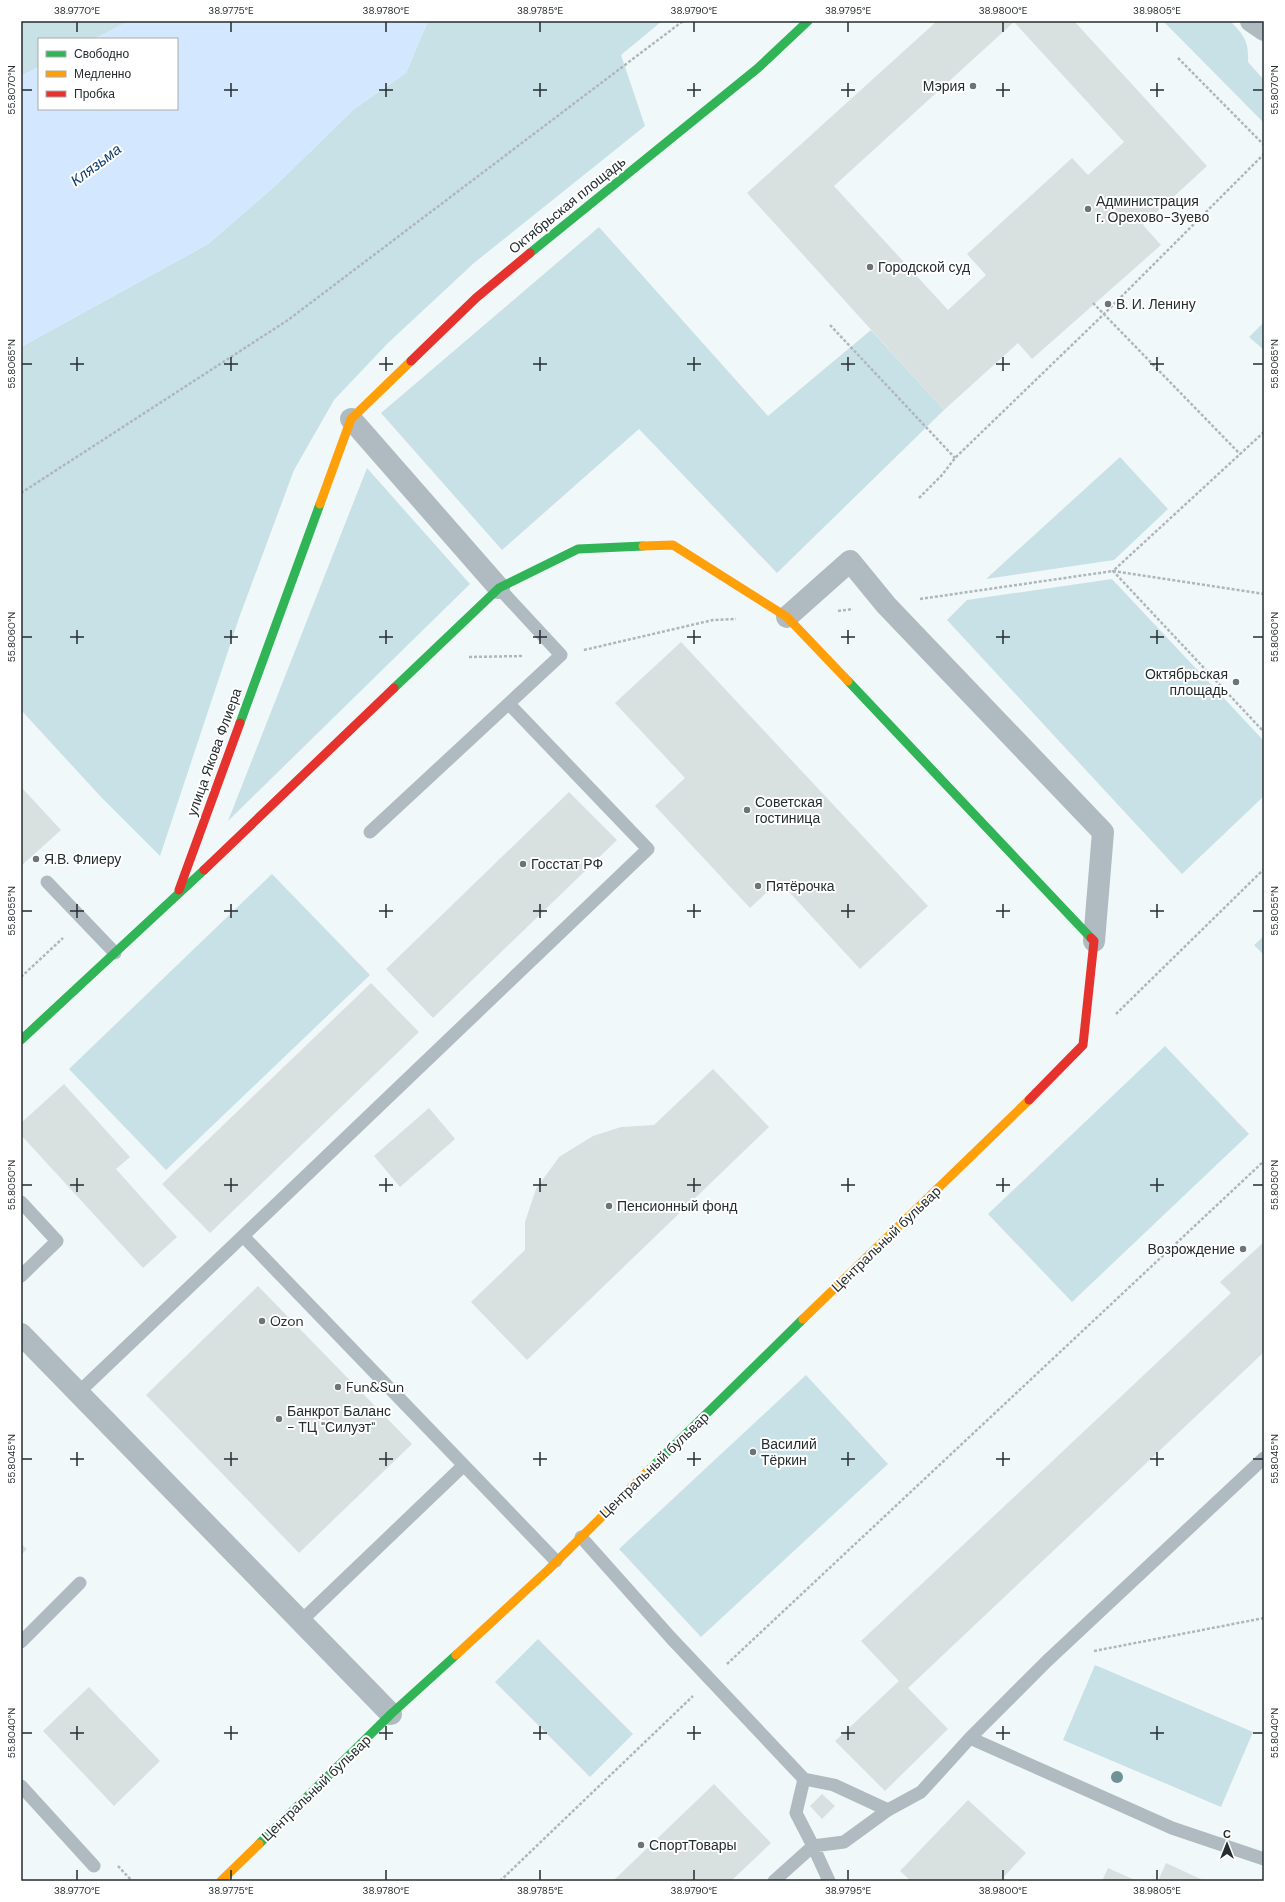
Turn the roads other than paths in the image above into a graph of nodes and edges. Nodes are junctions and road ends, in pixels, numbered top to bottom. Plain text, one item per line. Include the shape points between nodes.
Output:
1 (808, 21) edge
2 (1251, 21) edge
3 (1264, 30) edge
4 (351, 420) junction
5 (498, 588) junction
6 (787, 617) junction
7 (509, 704) junction
8 (370, 832) dead end
9 (47, 882) dead end
10 (177, 895) junction
11 (1094, 941) junction
12 (115, 953) junction
13 (21, 1040) edge
14 (21, 1202) edge
15 (243, 1236) junction
16 (21, 1276) edge
17 (21, 1334) edge
18 (79, 1392) junction
19 (1264, 1458) edge
20 (463, 1466) junction
21 (581, 1537) junction
22 (556, 1561) junction
23 (80, 1583) dead end
24 (300, 1621) junction
25 (21, 1642) edge
26 (392, 1714) junction
27 (970, 1738) junction
28 (804, 1779) junction
29 (21, 1786) edge
30 (888, 1810) junction
31 (813, 1846) junction
32 (1264, 1858) edge
33 (94, 1866) dead end
34 (221, 1881) edge
35 (774, 1881) edge
36 (829, 1881) edge

1 - 4 street, Октябрьская площадь via 758,68 476,298
2 - 3 street
4 - 5 street
4 - 10 street, улица Якова Флиера
5 - 6 street via 578,549 673,545
5 - 7 lane via 561,655
5 - 10 street
6 - 11 street
6 - 11 street via 850,561 886,605 1103,832
7 - 8 lane
7 - 15 lane via 648,849
9 - 12 lane
10 - 12 street, улица Якова Флиера
11 - 21 street, Центральный бульвар via 1083,1046 998,1132
12 - 13 street, улица Якова Флиера
14 - 16 lane via 57,1241
15 - 18 lane
15 - 20 lane
17 - 18 street
18 - 24 street
19 - 27 lane via 1047,1661
20 - 22 lane
20 - 24 lane
21 - 22 street, Центральный бульвар
21 - 28 lane via 671,1638
22 - 26 street, Центральный бульвар
23 - 25 lane
24 - 26 street
26 - 34 street, Центральный бульвар
27 - 30 lane via 921,1792
27 - 32 lane via 1172,1828
28 - 30 lane via 834,1785
28 - 31 lane via 796,1813
29 - 33 lane
30 - 31 lane via 844,1842
31 - 35 lane
31 - 36 lane

